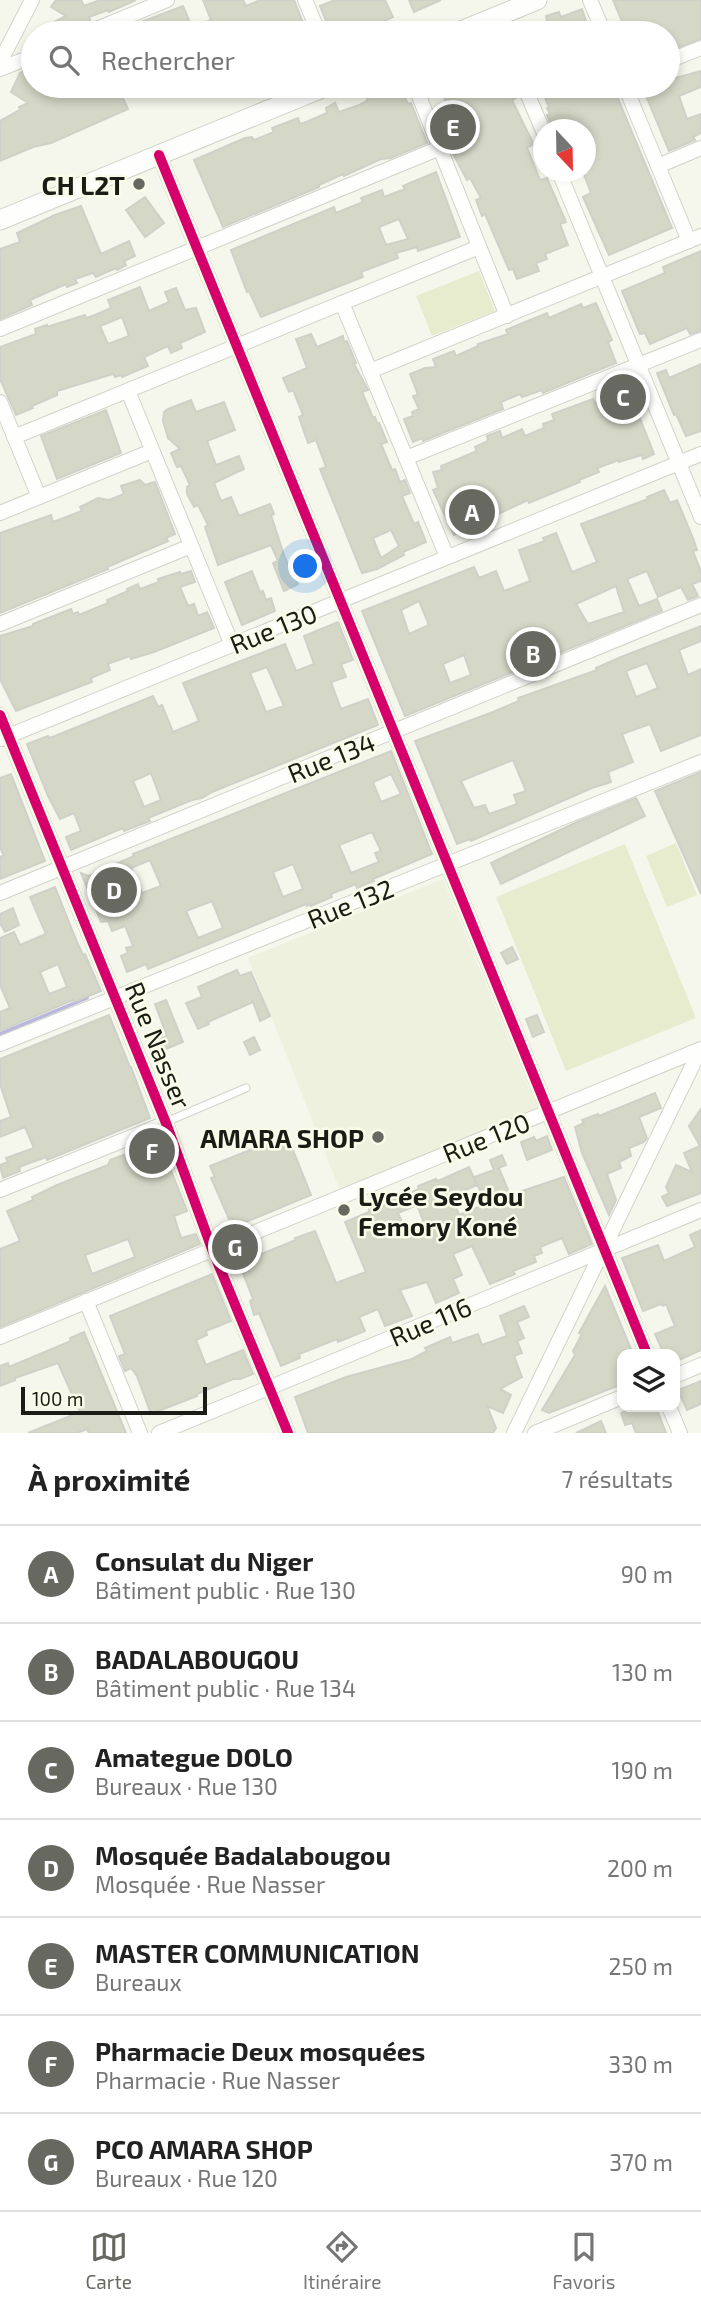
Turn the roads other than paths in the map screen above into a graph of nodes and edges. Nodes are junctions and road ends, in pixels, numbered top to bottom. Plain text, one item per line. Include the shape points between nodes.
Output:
1 (32, 0) edge
2 (167, 0) edge
3 (305, 0) edge
4 (537, 0) edge
5 (590, 0) edge
6 (21, 21) edge
7 (21, 21) edge
8 (116, 21) edge
9 (314, 21) edge
10 (505, 21) edge
11 (599, 21) edge
12 (701, 48) edge
13 (680, 56) edge
14 (21, 61) edge
15 (0, 62) edge
16 (0, 69) edge
17 (298, 98) edge
18 (420, 98) edge
19 (529, 98) edge
20 (630, 98) edge
21 (538, 119) edge
22 (440, 148) junction
23 (701, 148) edge
24 (159, 155) junction
25 (658, 166) junction
26 (563, 182) edge
27 (0, 220) edge
28 (695, 239) edge
29 (479, 247) junction
30 (197, 248) junction
31 (602, 276) junction
32 (342, 303) junction
33 (507, 316) junction
34 (0, 329) edge
35 (701, 341) edge
36 (237, 346) junction
37 (639, 366) junction
38 (370, 372) junction
39 (128, 391) junction
40 (0, 402) edge
41 (14, 437) junction
42 (152, 451) junction
43 (701, 454) edge
44 (406, 458) junction
45 (679, 463) junction
46 (39, 497) junction
47 (0, 513) edge
48 (701, 517) edge
49 (191, 546) junction
50 (447, 557) junction
51 (341, 601) junction
52 (701, 605) edge
53 (0, 624) edge
54 (232, 645) junction
55 (0, 715) edge
56 (394, 731) junction
57 (4, 738) edge
58 (701, 761) edge
59 (448, 864) junction
60 (62, 867) junction
61 (0, 892) edge
62 (115, 998) junction
63 (0, 1044) edge
64 (700, 1050) edge
65 (246, 1087) dead end
66 (549, 1112) junction
67 (166, 1123) junction
68 (0, 1190) edge
69 (701, 1210) edge
70 (212, 1249) junction
71 (603, 1249) junction
72 (86, 1301) junction
73 (0, 1337) edge
74 (645, 1349) edge
75 (701, 1365) edge
76 (680, 1374) edge
77 (270, 1388) junction
78 (617, 1399) edge
79 (671, 1412) edge
80 (140, 1433) edge
81 (159, 1433) edge
82 (288, 1433) edge
83 (514, 1433) edge
84 (535, 1433) edge
85 (680, 1433) edge

1 - 6 street
2 - 8 street
3 - 9 street
4 - 10 main road
5 - 11 street
7 - 15 street
12 - 13 street
14 - 16 street
17 - 24 main road
18 - 22 street
19 - 21 street
20 - 25 street
22 - 29 street
22 - 30 street
23 - 25 street
24 - 27 main road
24 - 30 street
25 - 28 street
26 - 31 street
28 - 31 street
29 - 32 street
29 - 33 street
30 - 34 street
30 - 36 street
31 - 33 street
31 - 37 street
32 - 36 street
32 - 38 street
33 - 38 street
35 - 37 street
36 - 39 street
36 - 51 street
37 - 44 street
37 - 45 street
38 - 44 street
39 - 41 street
39 - 42 street
40 - 41 street
41 - 46 street
42 - 46 street
42 - 49 street
43 - 45 street, Rue 130
44 - 50 street
45 - 48 street
45 - 50 street, Rue 130
46 - 47 street
49 - 53 street
49 - 54 street
50 - 51 street, Rue 130
51 - 54 street, Rue 130
51 - 56 street
52 - 56 street, Rue 134
54 - 57 street, Rue 130
55 - 57 street, Rue Nasser
56 - 59 street
56 - 60 street, Rue 134
57 - 60 street, Rue Nasser
58 - 59 street, Rue 132
59 - 62 street, Rue 132
59 - 66 street
60 - 61 street, Rue 134
60 - 62 street, Rue Nasser
62 - 63 street, Rue 132
62 - 67 street, Rue Nasser
64 - 66 street, Rue 120
64 - 71 street
65 - 67 lane
66 - 70 street, Rue 120
66 - 71 street
67 - 68 street
67 - 70 street, Rue Nasser
69 - 71 street, Rue 116
70 - 72 street, Rue 120
70 - 77 street, Rue Nasser
71 - 74 street
71 - 77 street, Rue 116
71 - 83 street
72 - 73 street, Rue 120
72 - 80 street
75 - 76 street
77 - 81 street, Rue 116
77 - 82 street, Rue Nasser
78 - 84 street
79 - 85 street

